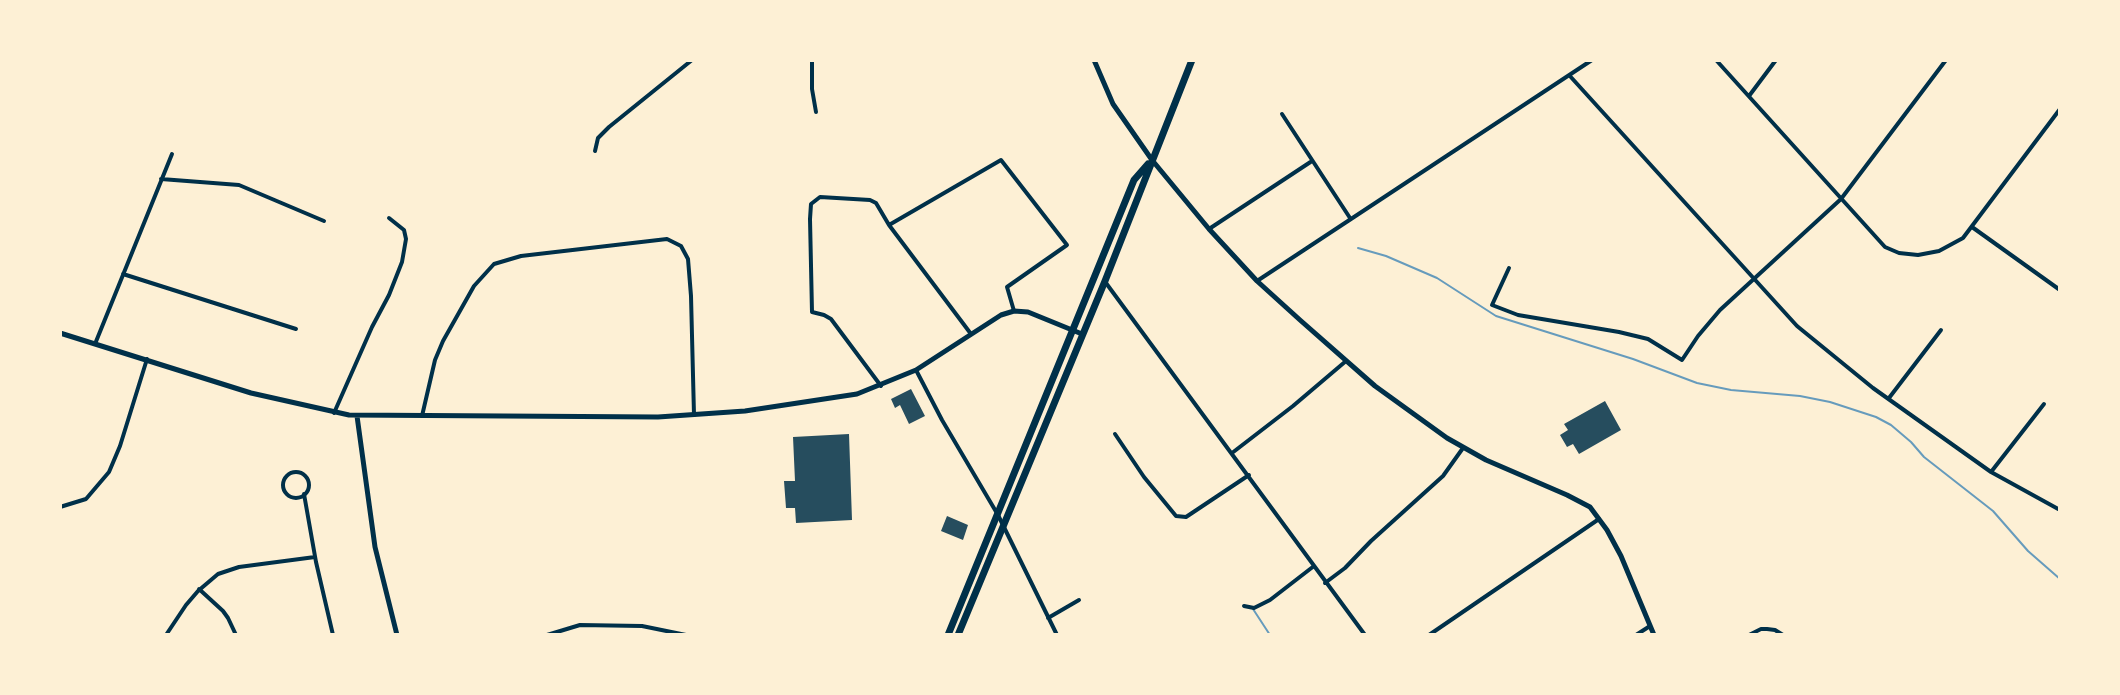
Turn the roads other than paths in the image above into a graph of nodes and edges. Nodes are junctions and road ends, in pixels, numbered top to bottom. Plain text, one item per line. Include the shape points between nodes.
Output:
1 (692, 60) edge
2 (812, 60) edge
3 (1094, 60) edge
4 (1192, 60) edge
5 (1592, 60) edge
6 (1716, 60) edge
7 (1776, 60) edge
8 (1946, 60) edge
9 (1569, 75) junction
10 (1749, 96) junction
11 (2060, 109) edge
12 (816, 112) dead end
13 (1282, 114) dead end
14 (595, 151) dead end
15 (172, 154) dead end
16 (1152, 160) junction
17 (1312, 161) junction
18 (161, 179) junction
19 (1841, 199) junction
20 (389, 218) dead end
21 (1350, 218) junction
22 (324, 221) dead end
23 (889, 225) junction
24 (1972, 227) junction
25 (1209, 229) junction
26 (1509, 268) dead end
27 (122, 274) junction
28 (1753, 279) junction
29 (1105, 281) junction
30 (1257, 281) junction
31 (2060, 290) edge
32 (1014, 311) junction
33 (296, 329) dead end
34 (1072, 329) junction
35 (1941, 330) dead end
36 (60, 333) edge
37 (971, 334) junction
38 (1082, 334) junction
39 (95, 344) junction
40 (147, 359) junction
41 (1346, 361) junction
42 (916, 370) junction
43 (881, 386) junction
44 (1889, 398) junction
45 (2044, 404) dead end
46 (334, 413) junction
47 (694, 415) junction
48 (357, 416) junction
49 (422, 416) junction
50 (1115, 434) dead end
51 (1463, 448) junction
52 (1232, 453) junction
53 (1991, 472) junction
54 (1249, 475) junction
55 (304, 494) junction
56 (60, 507) edge
57 (2060, 510) edge
58 (998, 515) junction
59 (1600, 519) junction
60 (1003, 526) junction
61 (315, 557) junction
62 (1314, 566) junction
63 (1325, 583) junction
64 (199, 589) junction
65 (1079, 600) dead end
66 (1244, 606) dead end
67 (1048, 618) junction
68 (1650, 626) junction
69 (166, 635) edge
70 (236, 635) edge
71 (333, 635) edge
72 (397, 635) edge
73 (547, 635) edge
74 (686, 635) edge
75 (948, 635) edge
76 (958, 635) edge
77 (1057, 635) edge
78 (1365, 635) edge
79 (1429, 635) edge
80 (1636, 635) edge
81 (1654, 635) edge
82 (1749, 635) edge
83 (1783, 635) edge

1 - 14 street via 609,127
2 - 12 street
3 - 16 street via 1113,104
4 - 16 main road
5 - 9 street
6 - 10 street
7 - 10 street
8 - 19 street
9 - 21 street
9 - 28 street
10 - 19 street
11 - 24 street
13 - 17 street
15 - 18 street
16 - 25 street
16 - 29 main road
16 - 34 main road via 1134,180
17 - 21 street
17 - 25 street
18 - 22 street via 239,185
18 - 27 street
19 - 24 street via 1885,247 1899,253 1939,251
19 - 28 street
20 - 46 street via 404,230 402,262
21 - 30 street
23 - 32 street via 1001,160 1067,245 1007,287
23 - 37 street
23 - 43 street via 870,200 820,197 811,204 812,312 831,319
24 - 31 street
25 - 30 street
26 - 28 street via 1492,305 1518,315 1648,339 1682,360 1720,310
27 - 33 street
27 - 39 street
28 - 44 street via 1797,326
29 - 38 main road
29 - 52 street
30 - 41 street
32 - 34 street
32 - 37 street
34 - 38 street
34 - 58 main road
35 - 44 street
36 - 39 street
37 - 42 street
38 - 60 main road
39 - 40 street
40 - 46 street
40 - 56 street via 109,472 86,499
41 - 51 street
41 - 52 street
42 - 43 street
42 - 58 street
43 - 47 street via 804,403
44 - 53 street
45 - 53 street
46 - 48 street
47 - 49 street
47 - 49 street via 688,259 681,246 667,239 521,256 494,264 474,286 443,341
48 - 49 street
48 - 72 street via 375,547
50 - 54 street via 1176,516 1186,517
51 - 59 street via 1567,495
51 - 63 street via 1443,476
52 - 54 street
53 - 57 street
54 - 62 street
55 - 55 street via 306,477 288,474 286,494
55 - 61 street
58 - 60 street
58 - 75 main road
59 - 68 street
59 - 79 street
60 - 67 street
60 - 76 main road
61 - 64 street via 227,570
61 - 71 street
62 - 63 street
62 - 66 street via 1270,600 1254,608
63 - 78 street
64 - 69 street
64 - 70 street via 223,611
65 - 67 street
67 - 77 street
68 - 80 street
68 - 81 street
73 - 74 street via 580,625 642,626
82 - 83 street via 1761,629

